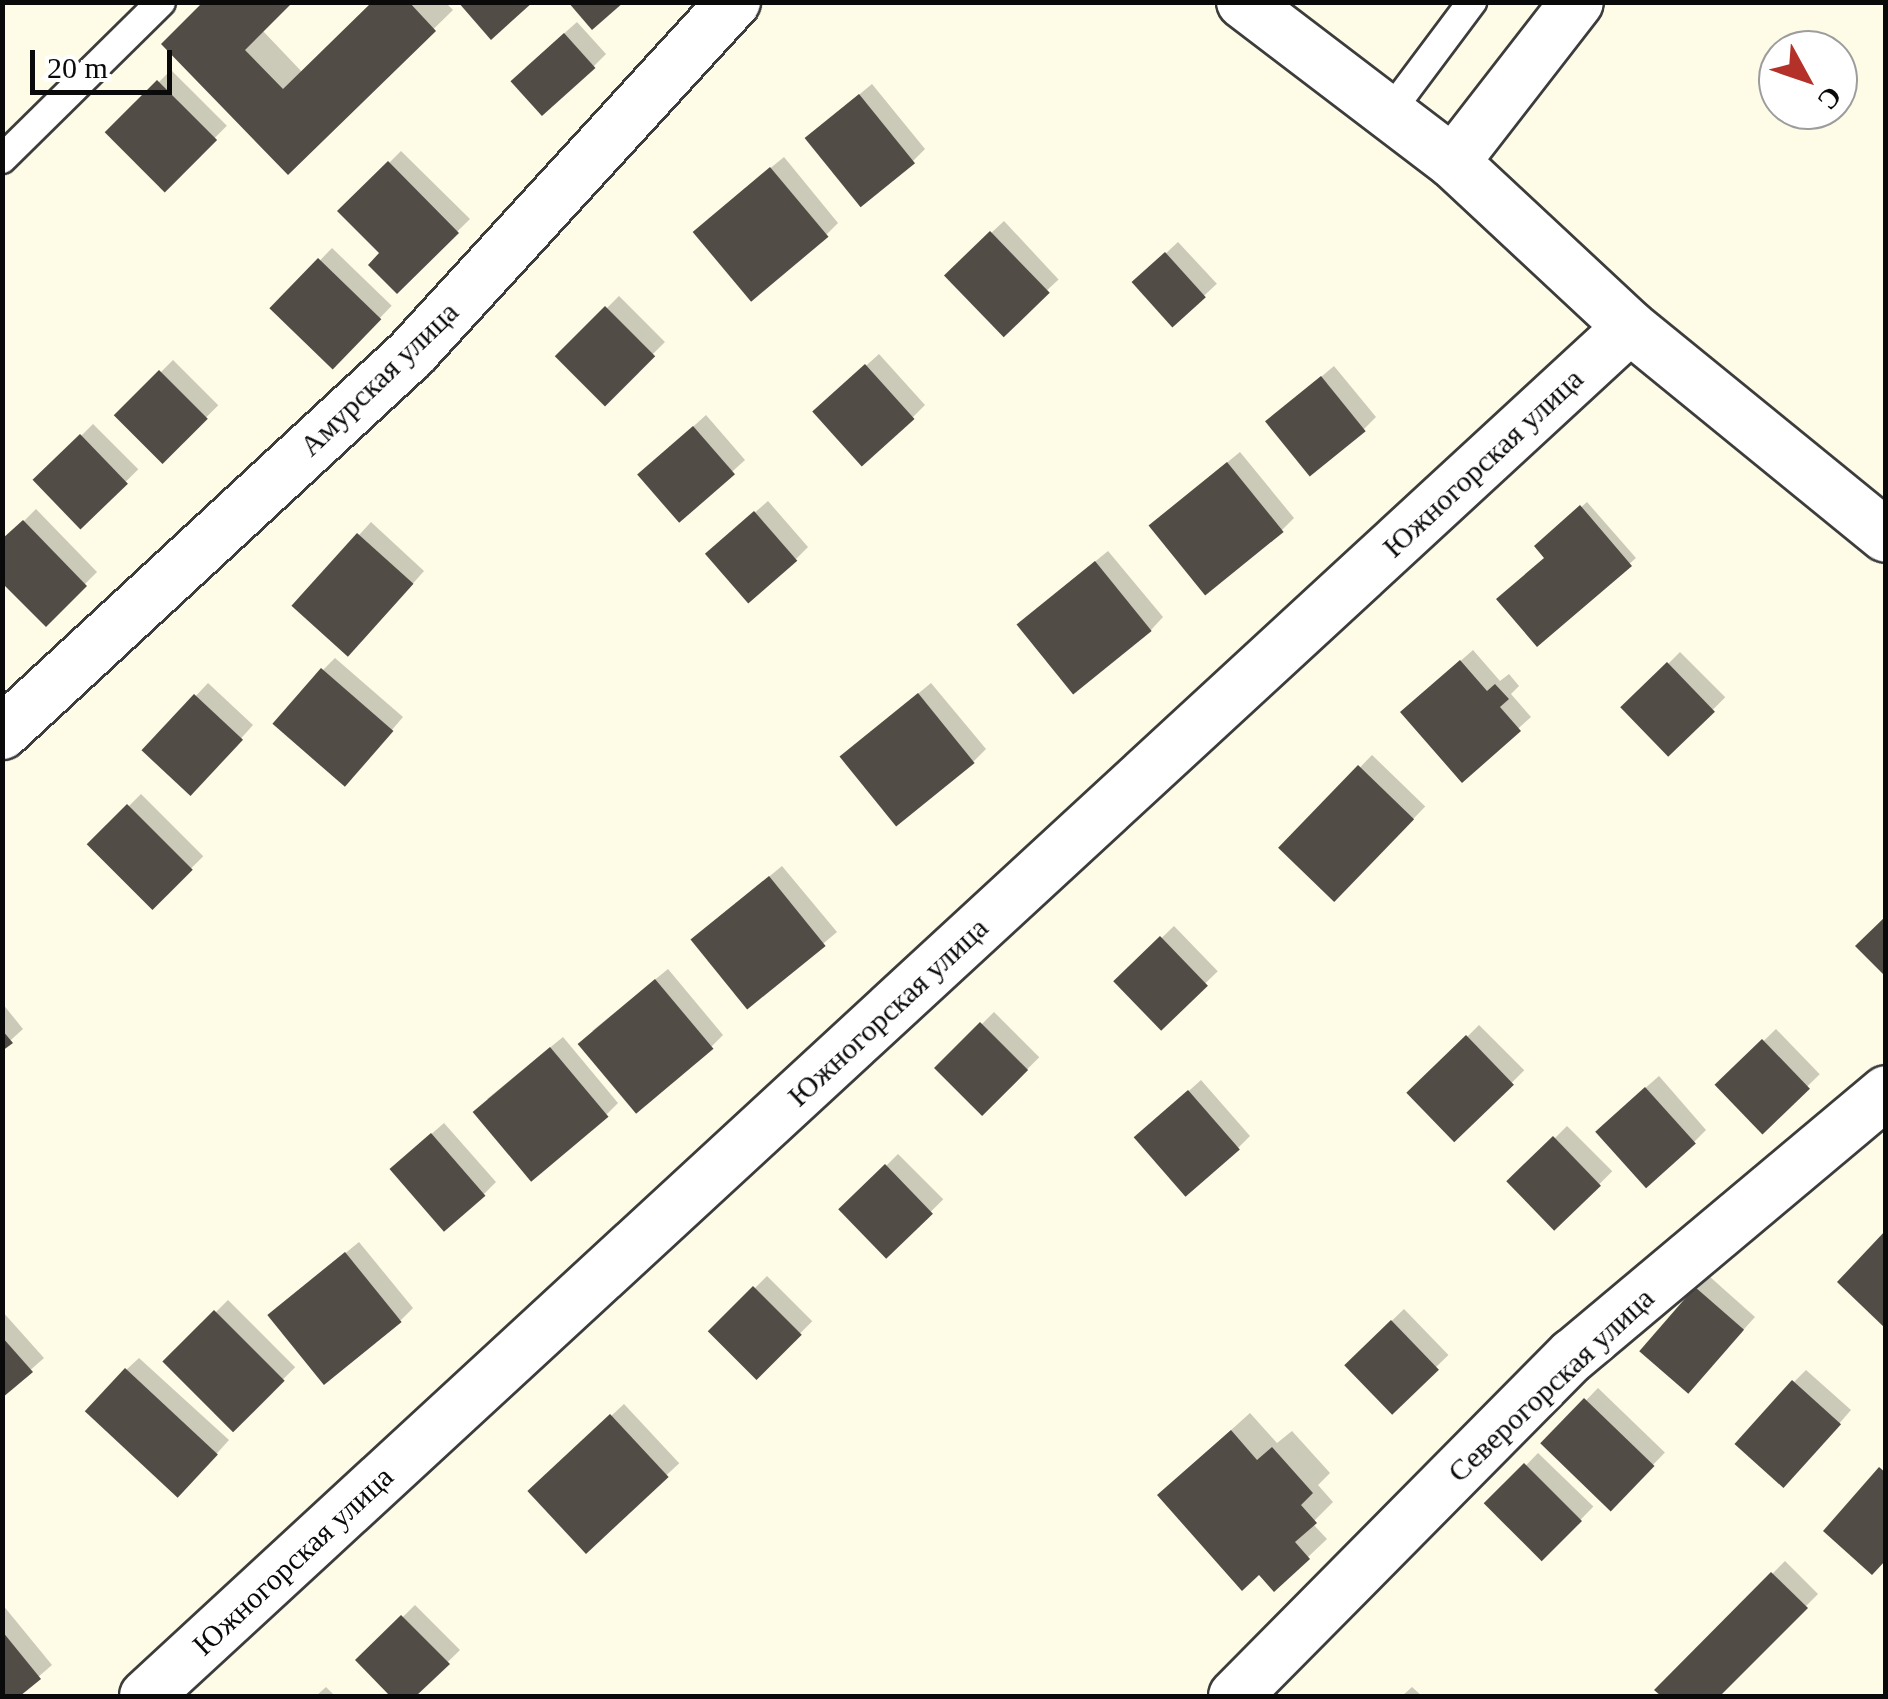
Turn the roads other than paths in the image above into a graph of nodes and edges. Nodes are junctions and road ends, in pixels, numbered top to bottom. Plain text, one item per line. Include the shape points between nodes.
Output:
1 (161, 2) edge
2 (734, 2) edge
3 (1243, 2) edge
4 (1472, 2) edge
5 (1577, 2) edge
6 (1389, 113) junction
7 (2, 159) edge
8 (1453, 162) junction
9 (1630, 327) junction
10 (1886, 536) edge
11 (2, 734) edge
12 (1886, 1092) edge
13 (146, 1696) edge
14 (1235, 1696) edge

1 - 7 lane
2 - 11 street, Амурская улица via 411,354
3 - 6 street
4 - 6 lane
5 - 8 street
6 - 8 street
8 - 9 street
9 - 10 street
9 - 13 street, Южногорская улица
12 - 14 street, Северогорская улица via 1574,1355

